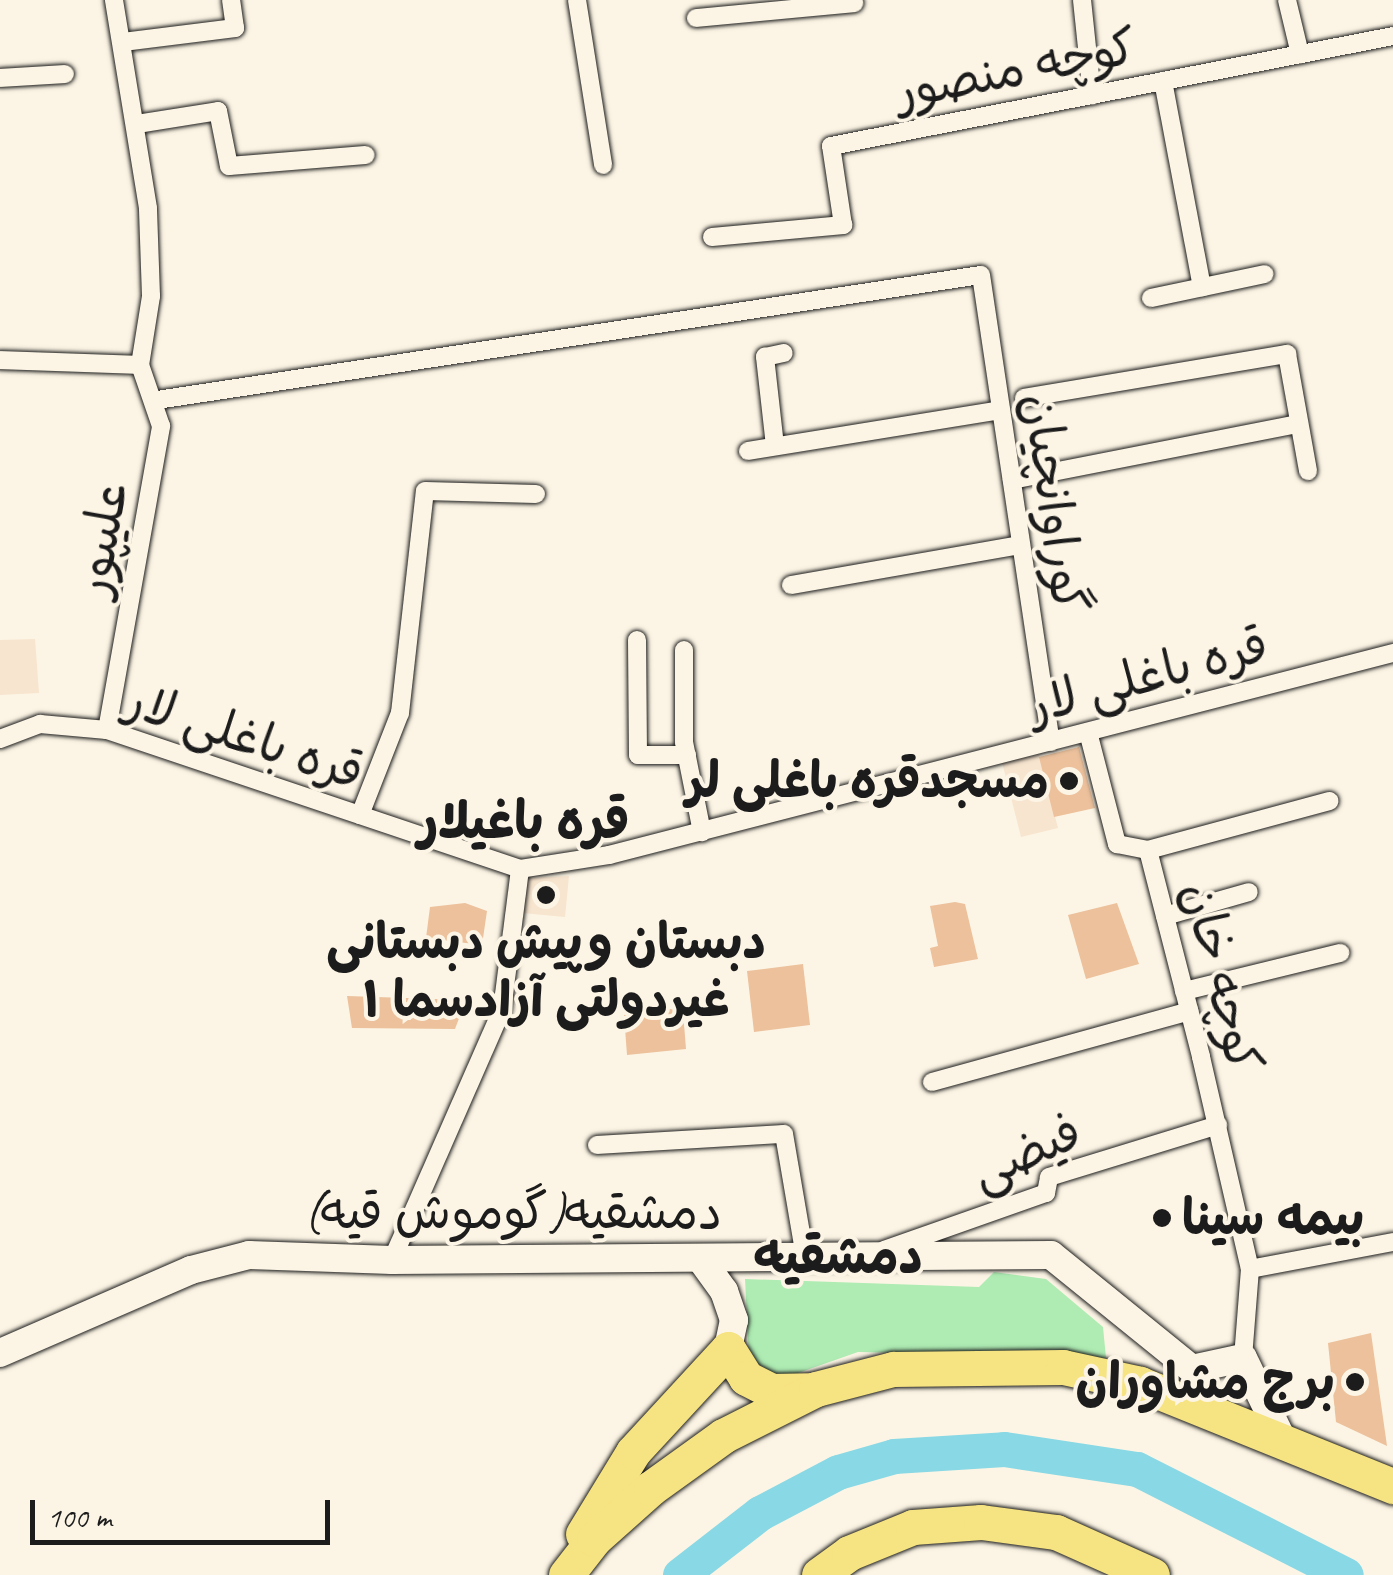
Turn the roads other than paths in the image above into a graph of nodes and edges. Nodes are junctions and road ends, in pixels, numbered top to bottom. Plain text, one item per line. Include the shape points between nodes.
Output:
1 (114, 0) edge
2 (231, 0) edge
3 (577, 0) edge
4 (1082, 0) edge
5 (1287, 0) edge
6 (844, 2) edge
7 (696, 18) dead end
8 (1393, 36) edge
9 (122, 42) junction
10 (1300, 54) junction
11 (66, 74) dead end
12 (0, 78) edge
13 (1163, 81) junction
14 (1092, 95) junction
15 (137, 124) junction
16 (366, 155) dead end
17 (603, 165) dead end
18 (712, 237) dead end
19 (1265, 274) dead end
20 (1202, 287) junction
21 (1151, 298) dead end
22 (784, 353) dead end
23 (0, 360) edge
24 (140, 365) junction
25 (1024, 398) dead end
26 (157, 400) junction
27 (1001, 410) junction
28 (1298, 424) junction
29 (774, 446) junction
30 (748, 450) dead end
31 (1308, 471) dead end
32 (1012, 480) junction
33 (536, 494) dead end
34 (1021, 545) junction
35 (790, 584) dead end
36 (637, 640) dead end
37 (684, 650) dead end
38 (1393, 653) edge
39 (107, 730) junction
40 (1088, 732) junction
41 (0, 739) edge
42 (1051, 742) junction
43 (686, 754) junction
44 (1330, 801) dead end
45 (360, 815) junction
46 (702, 832) junction
47 (1148, 850) junction
48 (520, 869) junction
49 (1250, 892) dead end
50 (1165, 916) junction
51 (1340, 953) dead end
52 (1184, 991) junction
53 (1189, 1012) junction
54 (932, 1082) dead end
55 (1218, 1124) junction
56 (596, 1145) dead end
57 (1393, 1242) edge
58 (867, 1256) junction
59 (806, 1257) junction
60 (700, 1258) junction
61 (392, 1260) junction
62 (1250, 1268) junction
63 (728, 1349) junction
64 (0, 1354) edge
65 (1243, 1358) junction
66 (816, 1390) junction
67 (1282, 1439) junction
68 (1393, 1486) edge
69 (562, 1575) edge
70 (819, 1575) edge
71 (1152, 1575) edge

1 - 9 street
2 - 9 street via 236,28
3 - 17 street
4 - 14 street
5 - 10 street
6 - 7 street
8 - 10 street, کوچه منصور
9 - 15 street
10 - 13 street, کوچه منصور
11 - 12 street
13 - 14 street, کوچه منصور
13 - 20 street
14 - 18 street, کوچه منصور via 832,146 843,225
15 - 16 street via 218,111 229,166
15 - 24 street via 152,296
19 - 20 street
20 - 21 street
22 - 29 street via 765,356
23 - 24 street
24 - 26 street, علیپور
25 - 28 street via 1288,354
26 - 27 street, گوراوانچیان via 981,276
26 - 39 street, علیپور via 159,444
27 - 29 street
27 - 32 street, گوراوانچیان
28 - 31 street
28 - 32 street
29 - 30 street
32 - 34 street, گوراوانچیان
33 - 45 street via 426,491 400,713
34 - 35 street
34 - 42 street, گوراوانچیان
36 - 43 street via 638,755
37 - 43 street
38 - 40 street, قره باغلی لار
39 - 41 street, قره باغلی لار via 40,724
39 - 45 street, قره باغلی لار
40 - 42 street, قره باغلی لار
40 - 47 street, کوچه خان via 1118,844
42 - 46 street, قره باغلی لار
43 - 46 street
44 - 47 street
45 - 48 street, قره باغلی لار
46 - 48 street, قره باغلی لار
47 - 50 street, کوچه خان
48 - 61 street via 502,1010
49 - 50 street
50 - 52 street, کوچه خان
51 - 52 street
52 - 53 street, کوچه خان
53 - 54 street
53 - 55 street, کوچه خان
55 - 58 street, فیضی via 1049,1178 1046,1193
55 - 62 street, کوچه خان
56 - 59 street via 784,1134
57 - 62 street
58 - 59 main road, دمشقیه(گوموش قیه)
58 - 65 main road, دمشقیه(گوموش قیه) via 1051,1255 1192,1368
59 - 60 main road, دمشقیه(گوموش قیه)
60 - 61 main road, دمشقیه(گوموش قیه)
60 - 63 main road via 724,1291 734,1320
61 - 64 main road, دمشقیه(گوموش قیه) via 249,1255 191,1270
62 - 65 street, کوچه خان
63 - 66 highway via 746,1378 771,1391
63 - 69 highway via 633,1452
65 - 67 main road
66 - 67 highway via 894,1369 1063,1367 1140,1384
66 - 69 highway via 723,1436 651,1488
67 - 68 highway
70 - 71 highway via 849,1553 912,1527 981,1522 1056,1532

